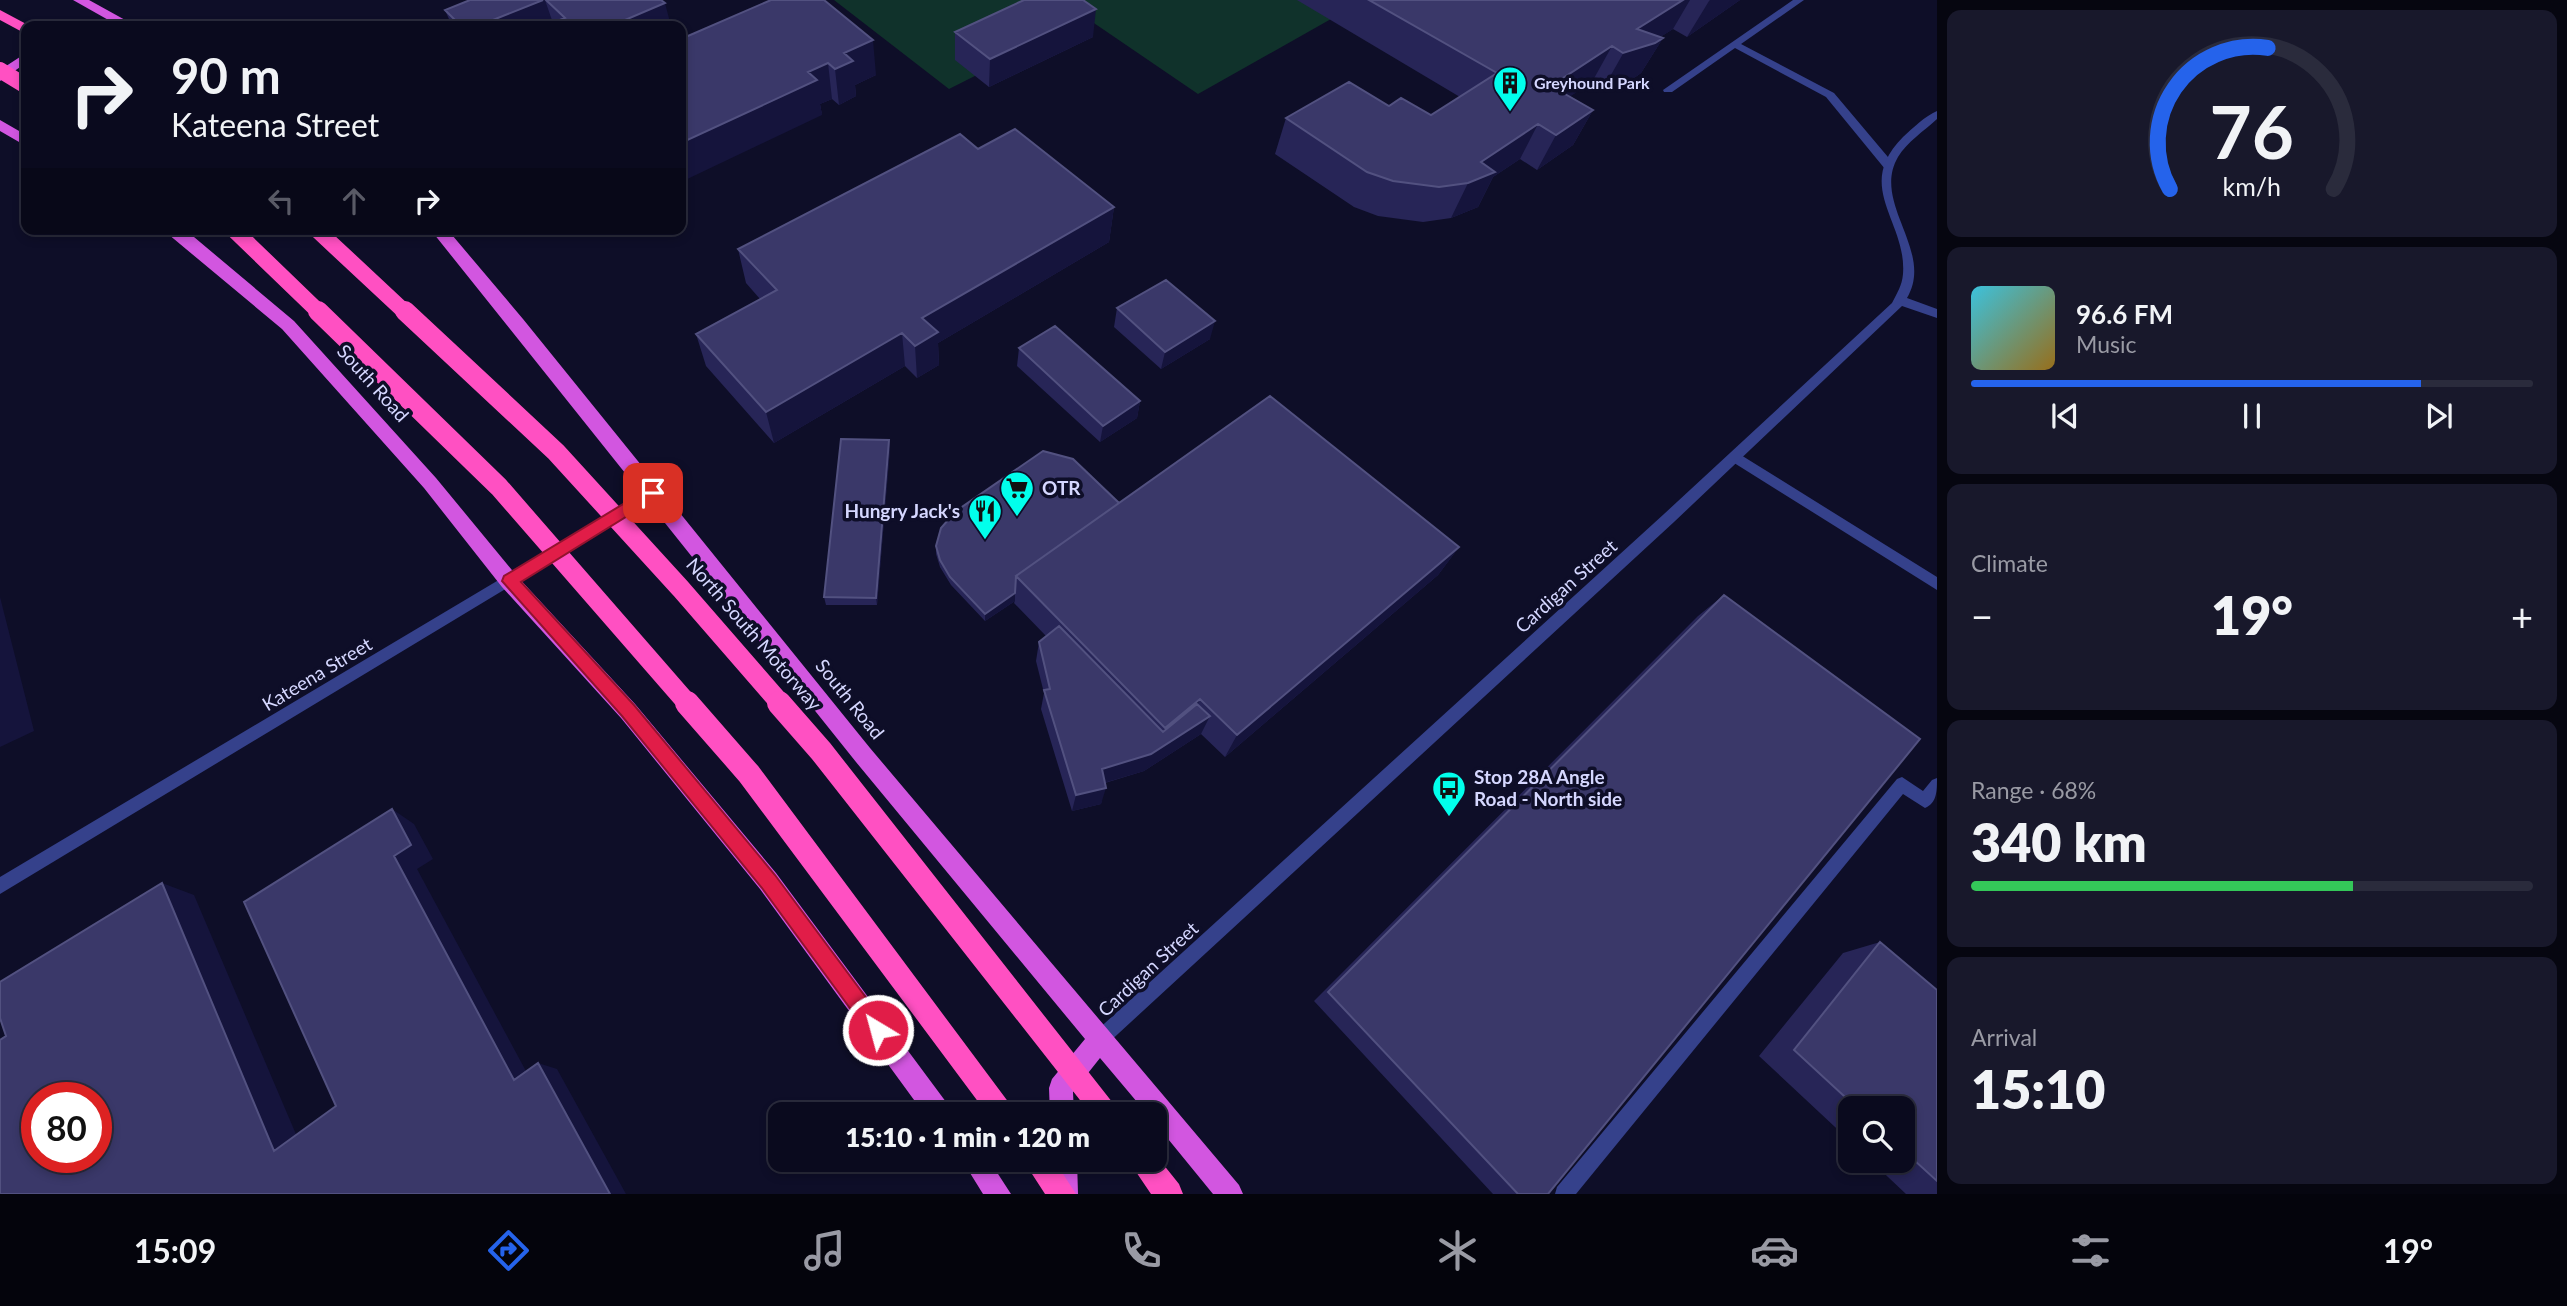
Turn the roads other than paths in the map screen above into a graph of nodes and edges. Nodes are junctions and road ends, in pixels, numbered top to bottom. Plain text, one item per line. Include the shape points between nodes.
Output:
1 (79, 0) edge
2 (1799, 0) edge
3 (0, 14) edge
4 (119, 21) edge
5 (21, 27) edge
6 (1736, 45) junction
7 (21, 61) edge
8 (0, 70) edge
9 (0, 77) edge
10 (21, 83) edge
11 (1668, 90) dead end
12 (1937, 114) edge
13 (0, 125) edge
14 (21, 138) edge
15 (1889, 166) junction
16 (180, 235) edge
17 (239, 235) edge
18 (322, 235) edge
19 (444, 235) edge
20 (1899, 300) junction
21 (1937, 314) edge
22 (1736, 457) junction
23 (653, 493) junction
24 (509, 581) junction
25 (1937, 584) edge
26 (1937, 785) edge
27 (0, 886) edge
28 (1100, 1039) junction
29 (930, 1102) edge
30 (993, 1102) edge
31 (1062, 1102) edge
32 (1097, 1102) edge
33 (982, 1172) edge
34 (1047, 1172) edge
35 (1064, 1172) edge
36 (1151, 1172) edge
37 (998, 1194) edge
38 (1064, 1194) edge
39 (1168, 1194) edge
40 (1230, 1194) edge
41 (1564, 1194) edge

1 - 4 highway
2 - 6 street
3 - 5 highway
6 - 11 street
6 - 15 street via 1830,95
7 - 9 highway
8 - 10 highway, bridge
12 - 15 street via 1899,149
13 - 14 highway
15 - 20 street, Cardigan Street via 1888,190 1910,271
16 - 24 highway, South Road via 288,325 430,483
17 - 30 highway, bridge via 499,487 740,763
18 - 32 highway, North South Motorway, bridge via 556,452 681,589 821,751
19 - 23 highway, South Road
20 - 21 street
20 - 22 street, Cardigan Street via 1864,339
22 - 25 street
22 - 28 street, Cardigan Street
23 - 24 street, Kateena Street
23 - 28 highway, South Road
24 - 27 street, Kateena Street
24 - 29 highway, South Road via 628,711 768,881
26 - 41 street via 1925,801 1902,784
28 - 31 highway via 1061,1088
28 - 40 highway, South Road
33 - 37 highway
34 - 38 highway
35 - 38 highway
36 - 39 highway

